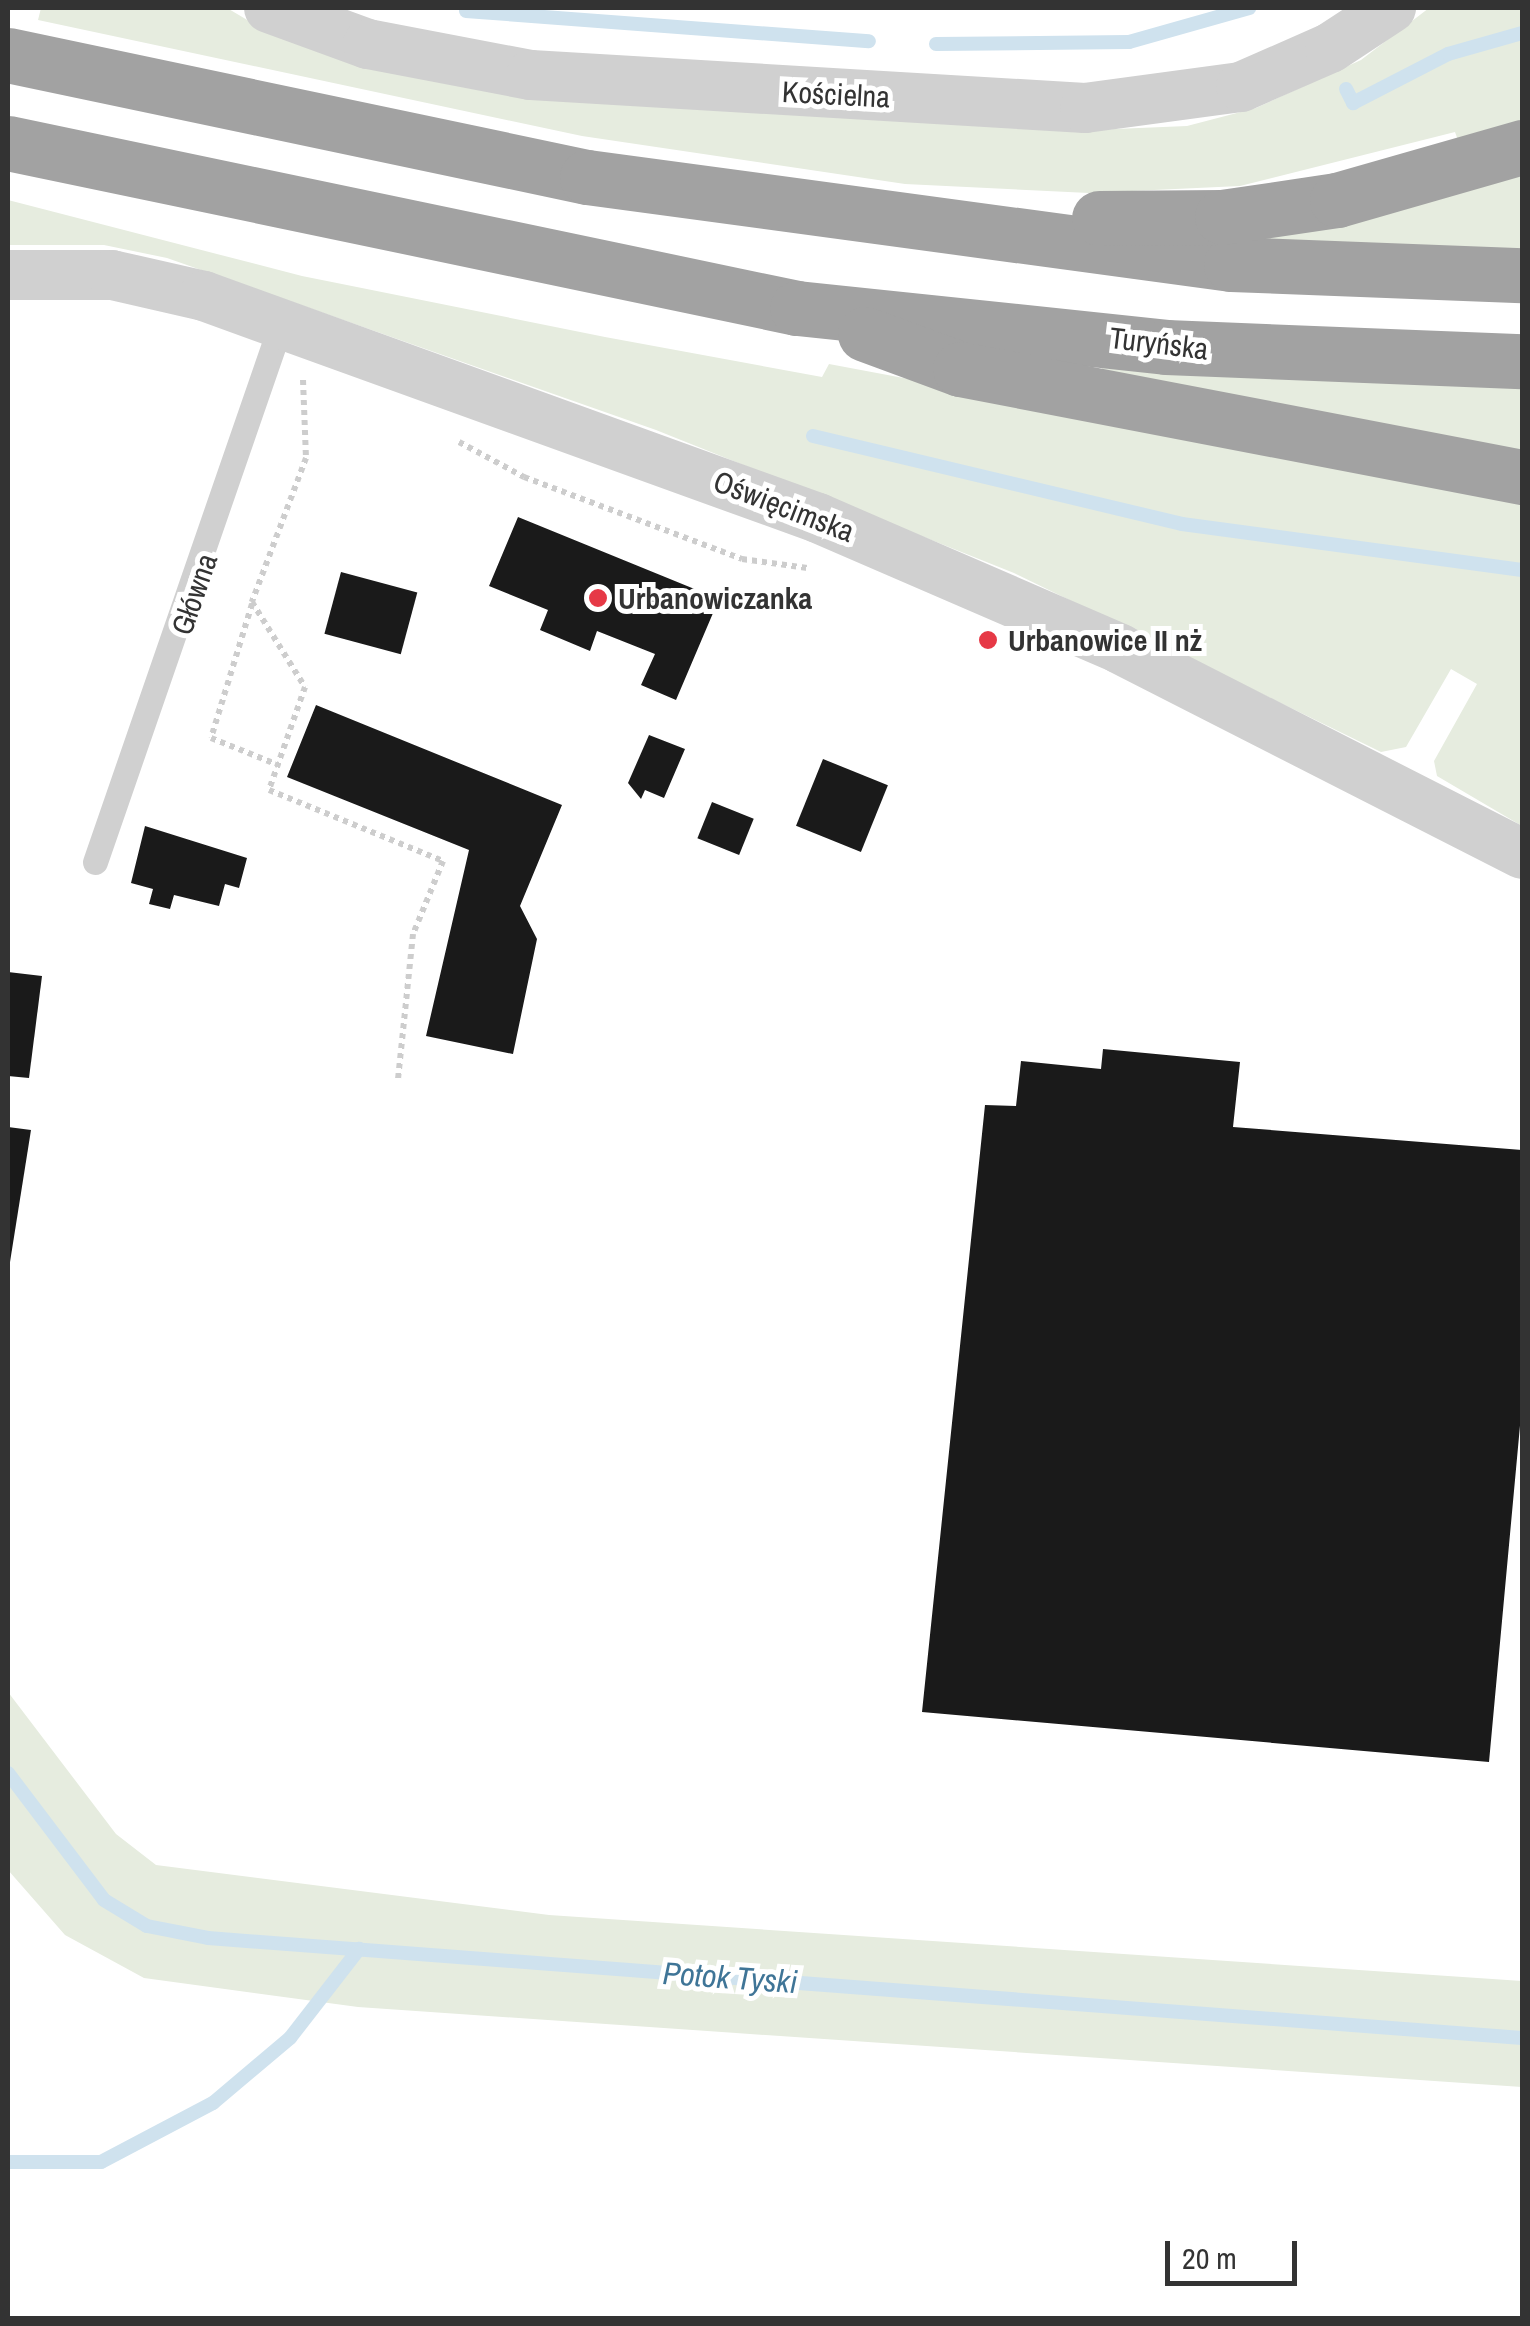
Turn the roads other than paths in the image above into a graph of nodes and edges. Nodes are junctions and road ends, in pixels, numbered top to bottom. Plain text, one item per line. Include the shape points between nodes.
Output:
1 (269, 8) edge
2 (1391, 8) edge
3 (8, 55) edge
4 (8, 143) edge
5 (1522, 147) edge
6 (907, 220) junction
7 (8, 275) edge
8 (1522, 276) edge
9 (797, 308) junction
10 (282, 322) junction
11 (1522, 360) edge
12 (1522, 477) edge
13 (1522, 854) edge
14 (94, 862) dead end

1 - 2 street, Kościelna via 368,44 531,75 1085,108 1241,87 1318,54
3 - 6 highway via 586,177
4 - 9 highway
5 - 6 highway via 1337,200 1222,217
6 - 8 highway via 1231,264
7 - 10 street, Oświęcimska via 132,278
9 - 11 highway, Turyńska via 1166,347
9 - 12 highway via 960,368
10 - 13 street, Oświęcimska via 1010,597
10 - 14 lane, Główna via 164,683

